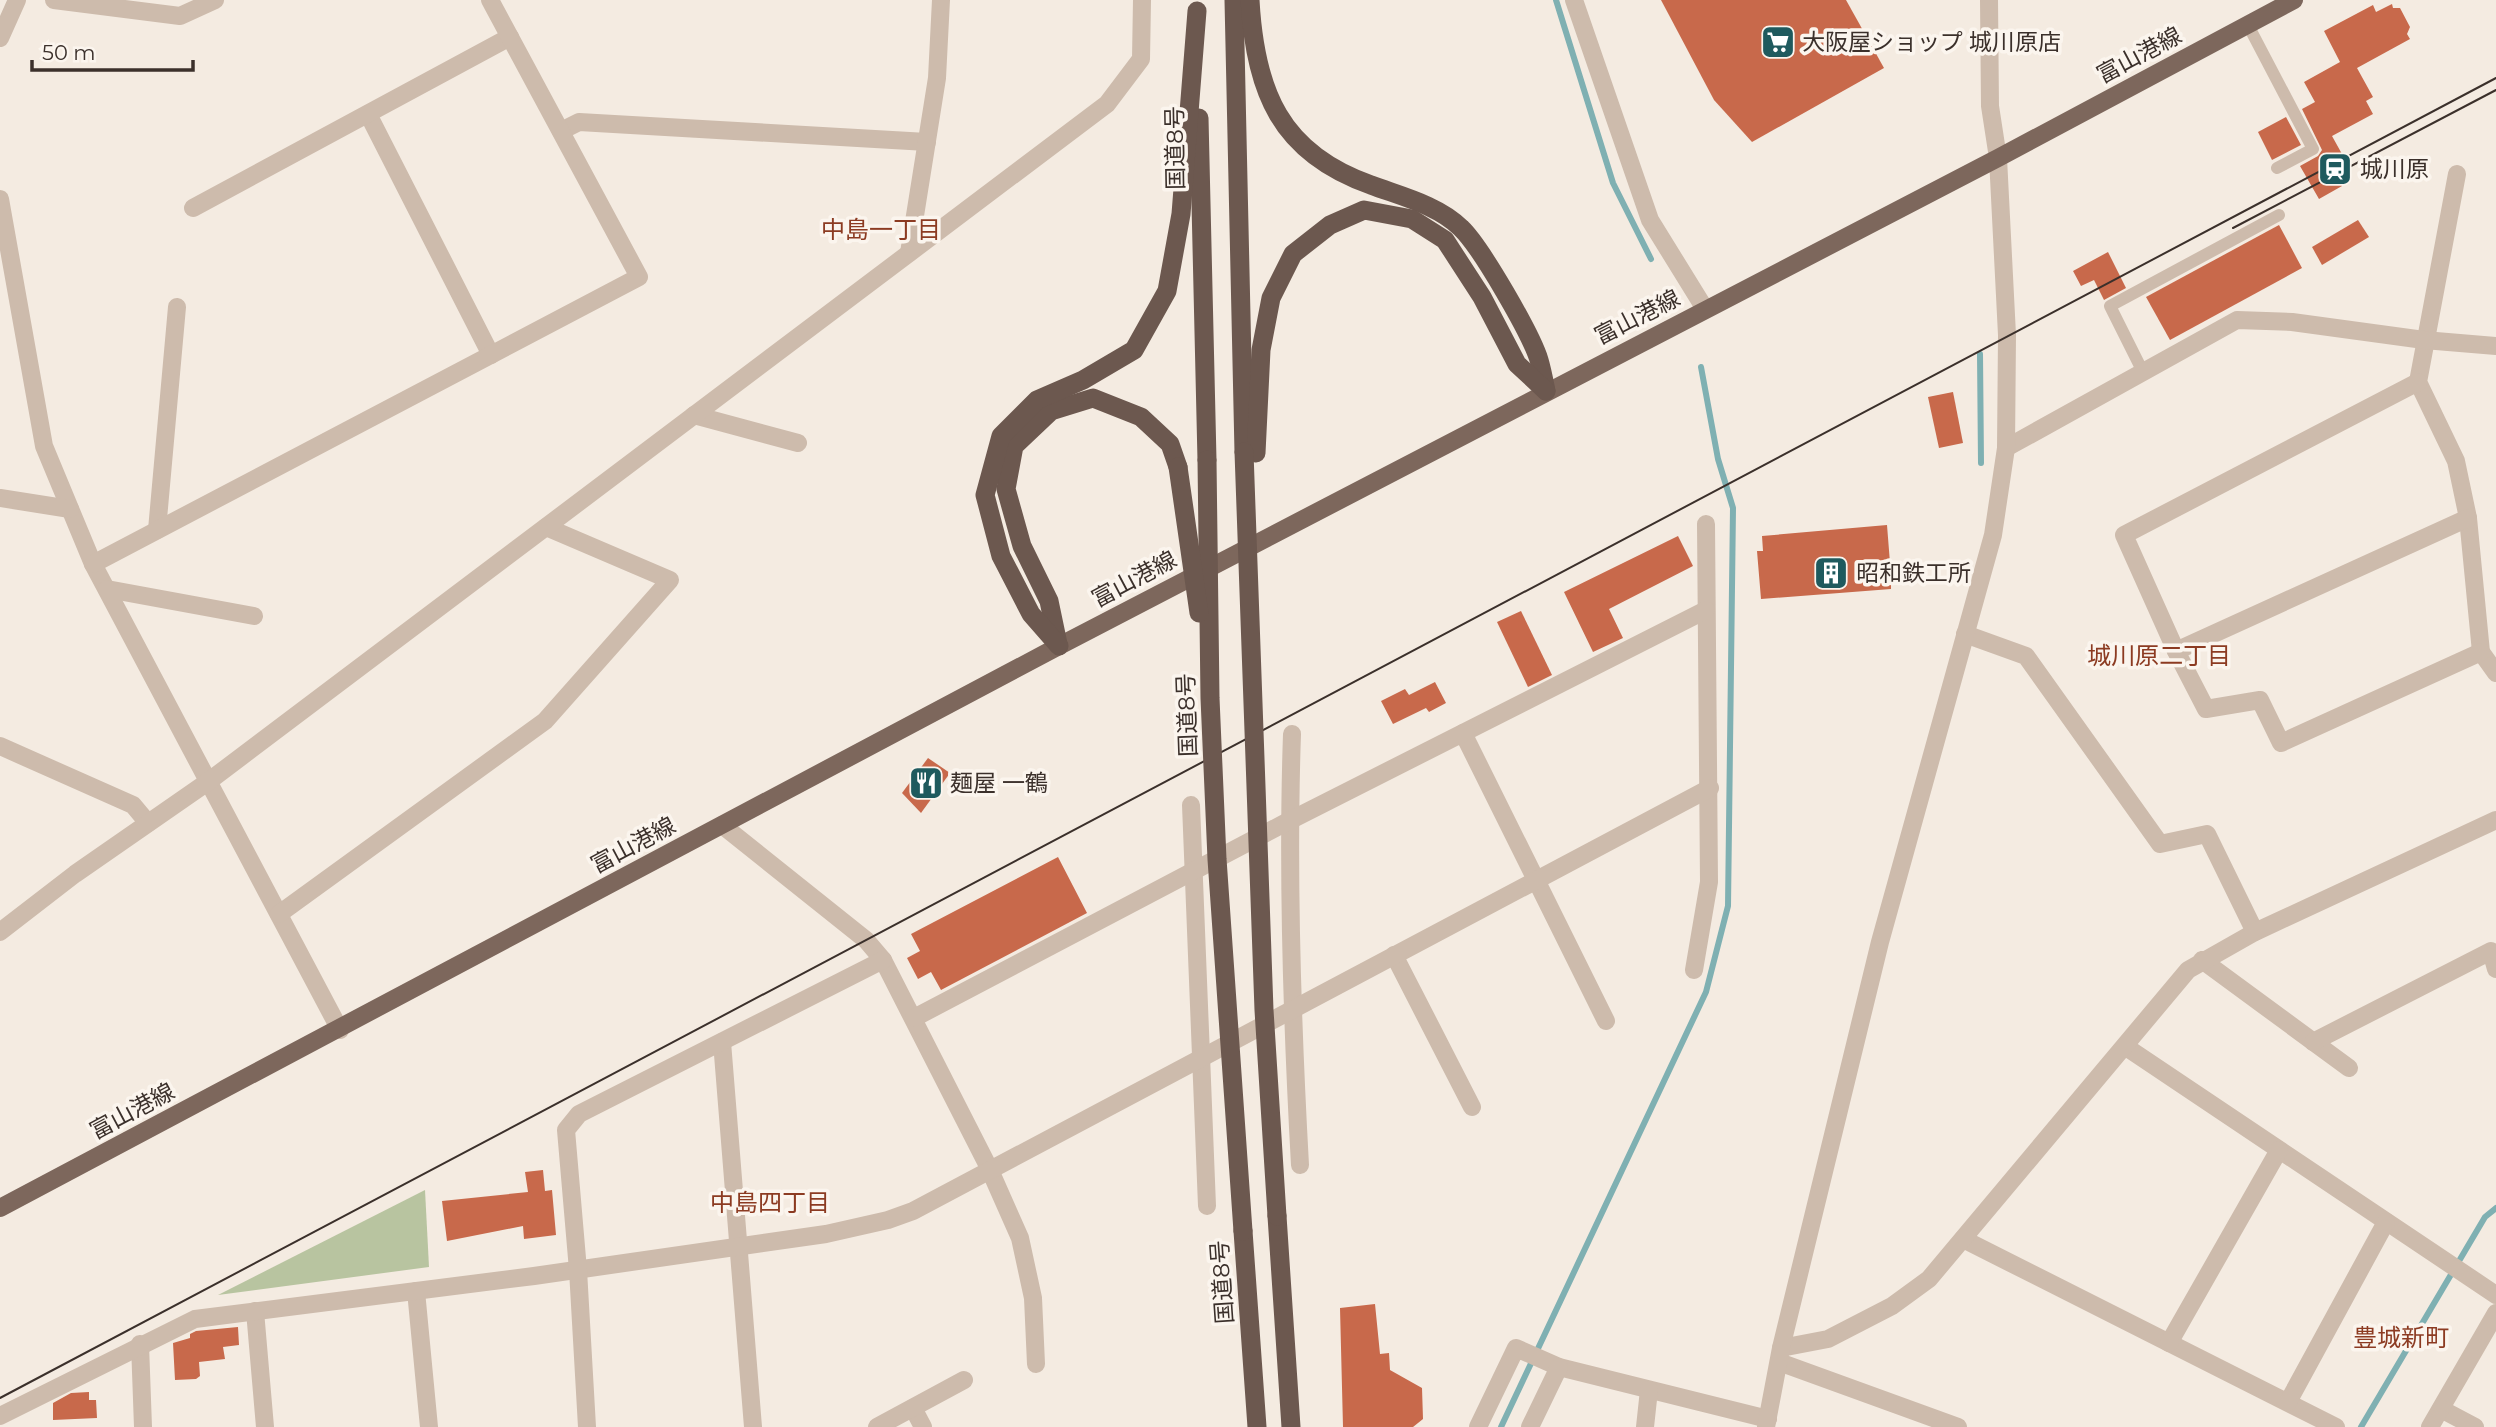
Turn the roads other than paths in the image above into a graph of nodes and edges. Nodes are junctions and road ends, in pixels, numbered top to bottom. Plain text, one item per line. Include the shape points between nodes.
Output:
1 (17, 0) edge
2 (54, 0) edge
3 (215, 0) edge
4 (490, 0) edge
5 (941, 0) edge
6 (1142, 0) edge
7 (1234, 0) edge
8 (1250, 0) edge
9 (1574, 0) edge
10 (1989, 0) edge
11 (2294, 0) edge
12 (1197, 6) edge
13 (2248, 25) junction
14 (510, 37) junction
15 (0, 38) edge
16 (368, 114) junction
17 (561, 131) junction
18 (927, 142) junction
19 (1998, 158) junction
20 (2277, 168) dead end
21 (2457, 174) dead end
22 (0, 199) edge
23 (193, 208) dead end
24 (2279, 215) dead end
25 (909, 253) junction
26 (177, 307) dead end
27 (1705, 309) junction
28 (2424, 340) junction
29 (2496, 346) edge
30 (491, 355) junction
31 (2143, 372) junction
32 (2418, 382) junction
33 (1546, 391) junction
34 (694, 415) junction
35 (798, 443) dead end
36 (2006, 448) junction
37 (1250, 453) junction
38 (0, 498) edge
39 (70, 509) junction
40 (2468, 518) junction
41 (1706, 524) dead end
42 (546, 527) junction
43 (157, 530) junction
44 (93, 564) junction
45 (107, 589) junction
46 (1706, 610) junction
47 (254, 616) dead end
48 (1965, 634) junction
49 (1059, 646) junction
50 (2176, 651) junction
51 (2481, 653) junction
52 (2496, 673) edge
53 (1210, 698) junction
54 (1463, 733) junction
55 (1292, 734) dead end
56 (0, 746) edge
57 (209, 781) junction
58 (1710, 789) junction
59 (1191, 805) dead end
60 (2496, 820) edge
61 (1289, 821) junction
62 (148, 823) junction
63 (722, 825) junction
64 (1193, 870) junction
65 (1536, 880) junction
66 (279, 914) junction
67 (0, 932) edge
68 (2255, 932) junction
69 (1394, 955) junction
70 (883, 960) junction
71 (2202, 960) junction
72 (2496, 969) edge
73 (1694, 970) dead end
74 (1291, 1009) junction
75 (914, 1018) junction
76 (1606, 1021) dead end
77 (340, 1030) junction
78 (722, 1042) junction
79 (2313, 1042) junction
80 (2126, 1048) junction
81 (1201, 1057) junction
82 (2349, 1068) dead end
83 (1472, 1107) dead end
84 (2279, 1150) junction
85 (1300, 1165) dead end
86 (989, 1168) junction
87 (1207, 1206) dead end
88 (0, 1208) edge
89 (2386, 1222) junction
90 (1963, 1239) junction
91 (739, 1246) junction
92 (578, 1270) junction
93 (416, 1291) junction
94 (2496, 1295) edge
95 (256, 1311) junction
96 (2496, 1313) edge
97 (2169, 1343) junction
98 (140, 1344) junction
99 (1780, 1355) junction
100 (1036, 1364) dead end
101 (1559, 1367) junction
102 (964, 1380) dead end
103 (1649, 1390) junction
104 (2288, 1402) junction
105 (913, 1408) junction
106 (2441, 1409) junction
107 (0, 1416) edge
108 (1767, 1423) edge
109 (143, 1427) edge
110 (265, 1427) edge
111 (429, 1427) edge
112 (587, 1427) edge
113 (753, 1427) edge
114 (877, 1427) edge
115 (923, 1427) edge
116 (1257, 1427) edge
117 (1291, 1427) edge
118 (1478, 1427) edge
119 (1530, 1427) edge
120 (1645, 1427) edge
121 (1958, 1427) edge
122 (2336, 1427) edge
123 (2430, 1427) edge
124 (2475, 1427) edge

1 - 15 street
2 - 3 street via 180,16
4 - 14 street
5 - 18 street via 937,78
6 - 25 street via 1141,59 1108,104
7 - 37 highway
8 - 33 highway via 1264,91 1294,141 1326,164 1417,201 1461,227 1500,285 1539,358
9 - 27 street via 1650,220
10 - 19 street via 1990,106
11 - 13 main road, 富山港線
12 - 49 highway via 1181,214 1167,291 1134,350 1037,400 1002,436 985,495 1001,556 1031,614
12 - 53 highway, 国道8号, bridge
13 - 19 main road, 富山港線
13 - 20 lane via 2312,149
14 - 16 street
14 - 17 street
16 - 23 street
16 - 30 street
17 - 18 street via 579,122
17 - 30 street via 639,277
18 - 25 street
19 - 27 main road, 富山港線
19 - 36 street via 2007,335
21 - 28 street
22 - 39 street via 44,446
24 - 31 lane via 2110,306
25 - 34 street
26 - 43 street
27 - 33 main road, 富山港線
28 - 29 street
28 - 31 street via 2292,322 2237,320
28 - 32 street
30 - 43 street
31 - 36 street
32 - 40 street via 2456,461
32 - 50 street via 2124,535
33 - 37 highway via 1517,364 1445,240 1412,219 1364,210 1331,225 1293,254 1270,298
33 - 49 main road, 富山港線
34 - 35 street
34 - 42 street
36 - 48 street via 1993,535
37 - 117 highway, bridge via 1252,697 1264,1010
38 - 39 street
39 - 44 street
40 - 50 street
40 - 51 street
41 - 46 street
42 - 57 street
42 - 66 street via 670,580 545,721
43 - 44 street
44 - 45 street
45 - 47 street
45 - 57 street
46 - 54 street
46 - 58 street
48 - 68 street via 2026,656 2160,844 2207,834
48 - 99 street via 1880,943
49 - 53 highway, bridge via 1049,601 1021,545 1006,489 1014,446 1051,411 1093,398 1142,417 1170,444 1178,467
49 - 63 main road, 富山港線
50 - 51 street via 2206,709 2260,700 2281,743
51 - 52 street
53 - 116 highway, 国道8号, bridge
54 - 61 street
54 - 65 street
55 - 61 street
56 - 62 street via 133,805
57 - 62 street
57 - 66 street
58 - 65 street
58 - 73 street via 1709,882
59 - 64 street
60 - 68 street
61 - 64 street
61 - 74 street
62 - 67 street
63 - 70 street via 847,924
63 - 77 main road, 富山港線
64 - 75 street
64 - 81 street
65 - 69 street
65 - 76 street
66 - 77 street
68 - 71 street
69 - 74 street
69 - 83 street
70 - 75 street
70 - 78 street
71 - 79 street
71 - 80 street via 2188,970
72 - 79 street via 2491,951
74 - 81 street
74 - 85 street
75 - 86 street
77 - 88 main road, 富山港線
78 - 91 street
78 - 92 street via 579,1114 566,1130
79 - 82 street
80 - 84 street
80 - 90 street
81 - 86 street
81 - 87 street
84 - 89 street
84 - 97 street
86 - 91 street via 888,1220
86 - 100 street via 1020,1238 1033,1298
89 - 94 street
89 - 104 street
90 - 97 street
90 - 99 street via 1929,1279 1892,1306 1828,1339
91 - 92 street
91 - 113 street
92 - 93 street
92 - 112 street
93 - 95 street
93 - 111 street
95 - 98 street via 195,1319
95 - 110 street
96 - 106 street
97 - 104 street
98 - 107 street
98 - 109 street
99 - 108 street
99 - 121 street
101 - 103 street
101 - 118 street via 1516,1348
101 - 119 street
102 - 105 street
103 - 108 street
103 - 120 street
104 - 122 street
105 - 114 street
105 - 115 street
106 - 123 street
106 - 124 street

